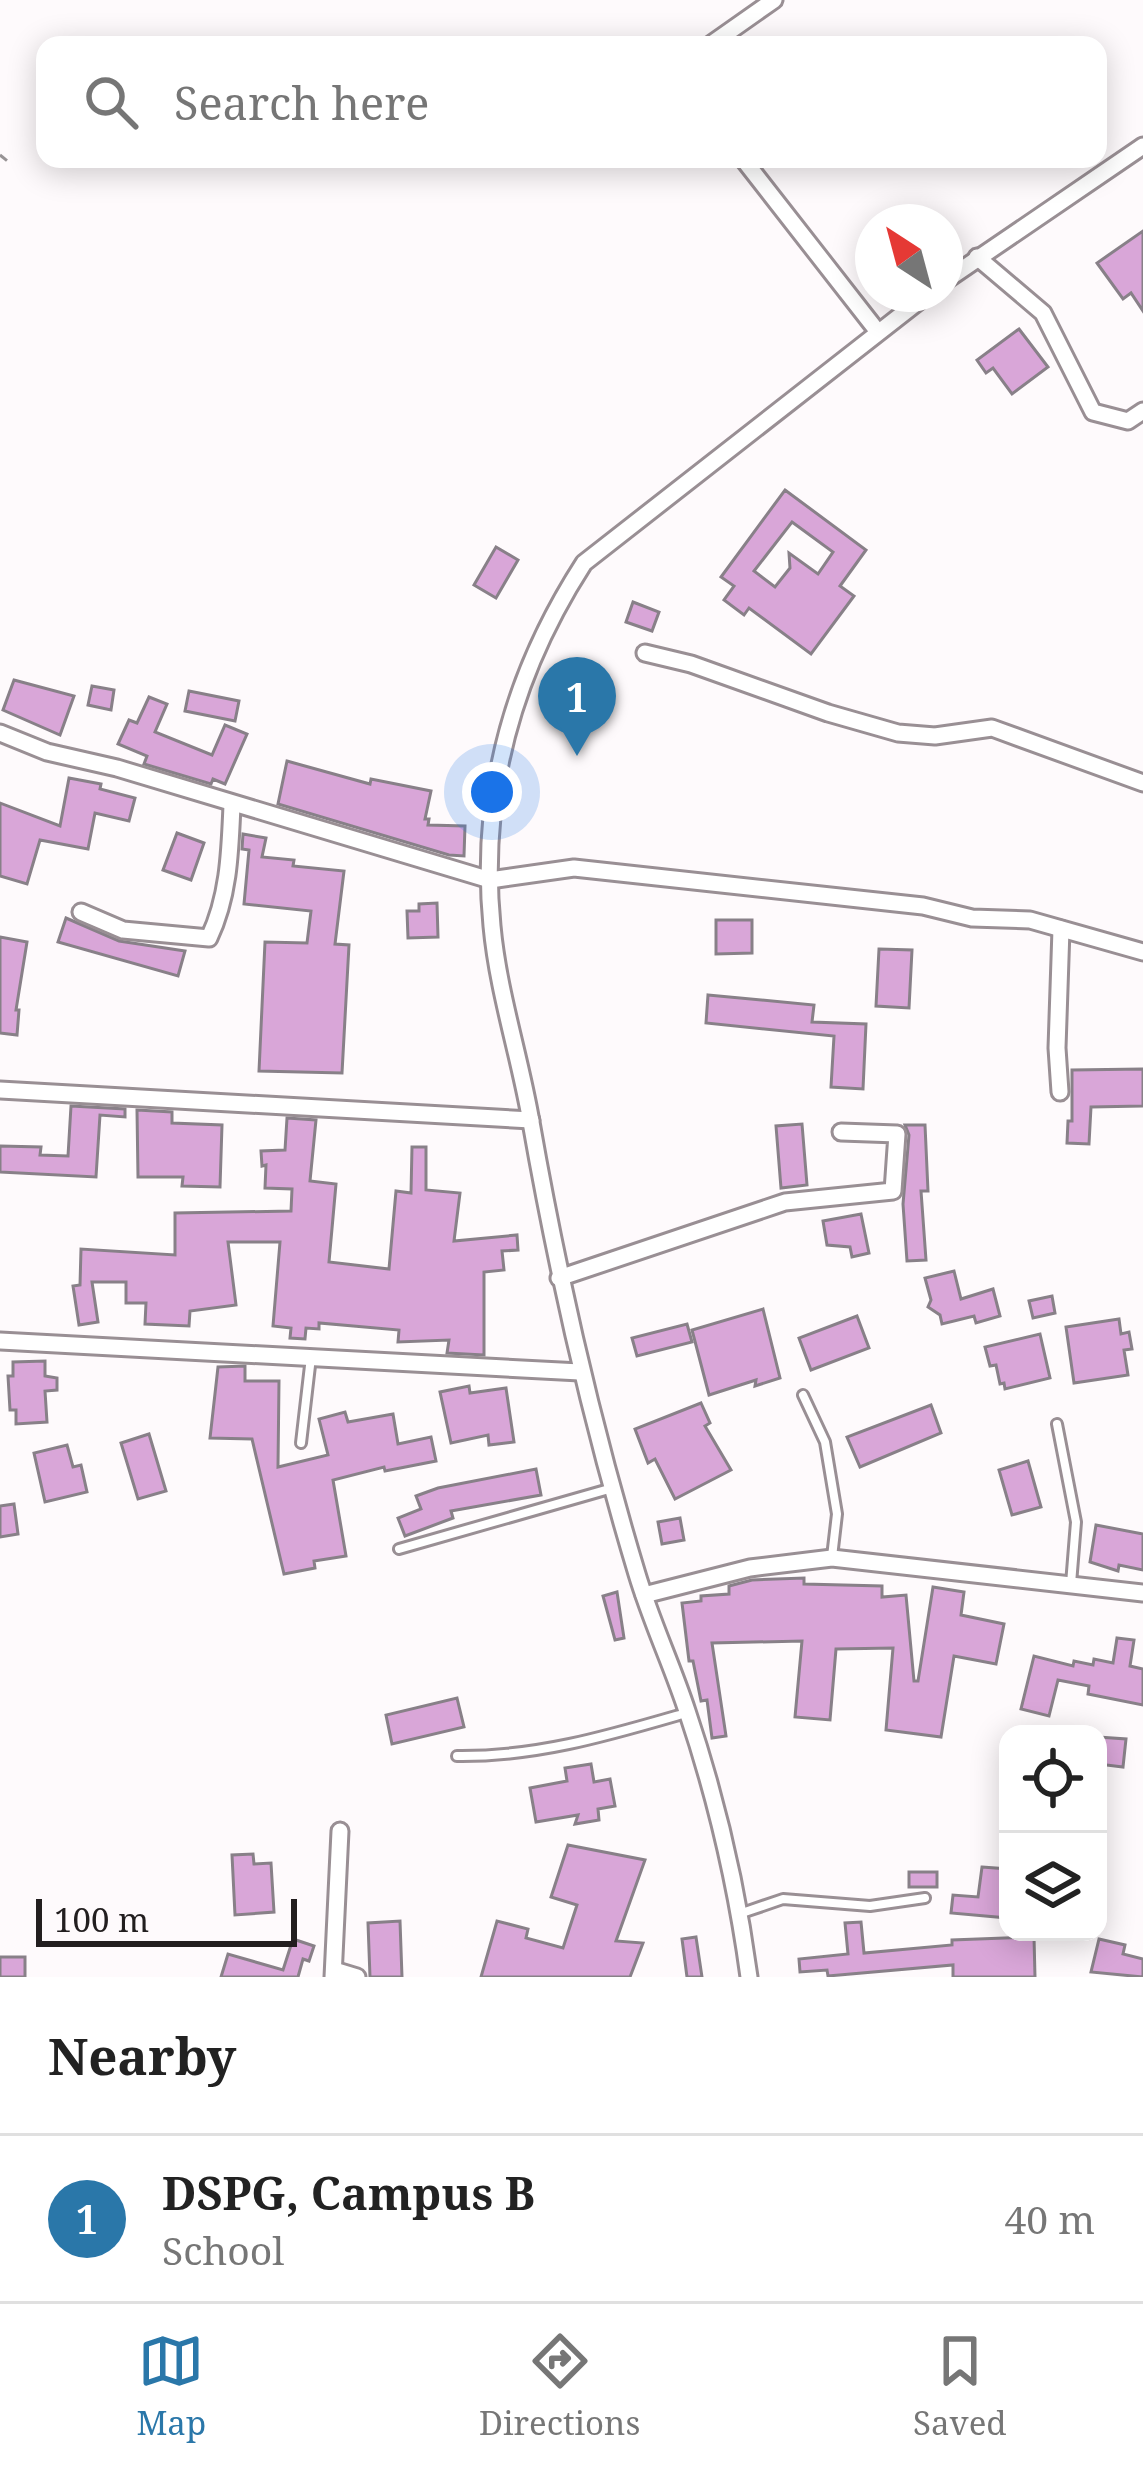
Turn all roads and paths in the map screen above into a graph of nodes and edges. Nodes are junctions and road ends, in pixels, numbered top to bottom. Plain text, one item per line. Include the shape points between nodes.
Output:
1 (774, 0) edge
2 (723, 36) edge
3 (1143, 146) edge
4 (0, 154) edge
5 (11, 164) dead end
6 (750, 168) edge
7 (977, 257) junction
8 (963, 268) edge
9 (904, 312) edge
10 (878, 332) junction
11 (1143, 411) edge
12 (645, 653) dead end
13 (0, 733) edge
14 (1143, 783) edge
15 (232, 806) junction
16 (490, 880) junction
17 (81, 912) dead end
18 (1060, 929) junction
19 (1143, 952) edge
20 (0, 1090) edge
21 (1060, 1092) dead end
22 (531, 1120) junction
23 (841, 1132) dead end
24 (560, 1279) junction
25 (0, 1341) edge
26 (311, 1356) junction
27 (580, 1372) junction
28 (803, 1395) dead end
29 (1057, 1424) dead end
30 (301, 1443) dead end
31 (611, 1488) junction
32 (399, 1549) dead end
33 (832, 1558) junction
34 (1071, 1585) junction
35 (1143, 1592) edge
36 (644, 1595) junction
37 (688, 1712) junction
38 (458, 1756) dead end
39 (340, 1831) dead end
40 (925, 1898) dead end
41 (740, 1913) junction
42 (333, 1974) edge
43 (357, 1977) edge
44 (749, 1977) edge

1 - 2 street
3 - 7 street
4 - 5 path
6 - 10 street
7 - 8 street
7 - 11 street via 1043,313 1093,412 1128,421
9 - 10 street
10 - 16 street via 584,563 531,657 510,716 495,788
12 - 14 street via 898,733 992,728
13 - 15 street
15 - 16 street
15 - 17 street via 230,860 209,938 124,930
16 - 18 street via 574,868
16 - 22 street via 492,929
18 - 19 street
18 - 21 street
20 - 22 street
22 - 24 street
23 - 24 street via 897,1134 893,1191 785,1202
24 - 27 street
25 - 26 street
26 - 27 street
26 - 30 lane
27 - 31 street
28 - 33 lane via 825,1442 837,1514
29 - 34 lane via 1076,1522
31 - 32 lane
31 - 36 street
33 - 34 street
33 - 36 street via 750,1568
34 - 35 street
36 - 37 street
37 - 38 lane via 574,1745
37 - 41 street
39 - 42 street
40 - 41 lane via 870,1906 783,1899
41 - 44 street
42 - 43 street

